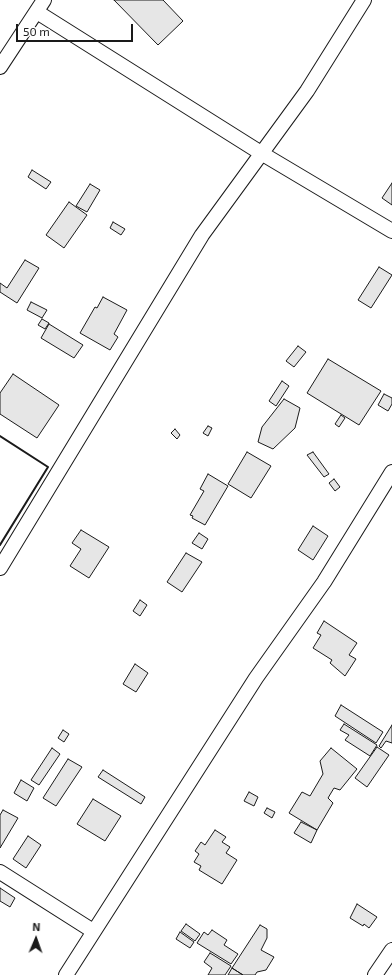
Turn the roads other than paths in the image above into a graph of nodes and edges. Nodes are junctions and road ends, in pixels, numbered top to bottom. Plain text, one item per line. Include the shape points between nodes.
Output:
1 (364, 0) edge
2 (40, 6) edge
3 (0, 67) edge
4 (261, 153) junction
5 (392, 231) edge
6 (392, 472) edge
7 (0, 568) edge
8 (0, 872) edge
9 (93, 931) junction
10 (392, 950) edge
11 (66, 975) edge
12 (375, 975) edge

1 - 4 street via 307,91
2 - 3 street
2 - 4 street
4 - 5 street
4 - 7 street via 202,235
6 - 9 street via 324,582 256,678
8 - 9 street
9 - 11 street
10 - 12 street

